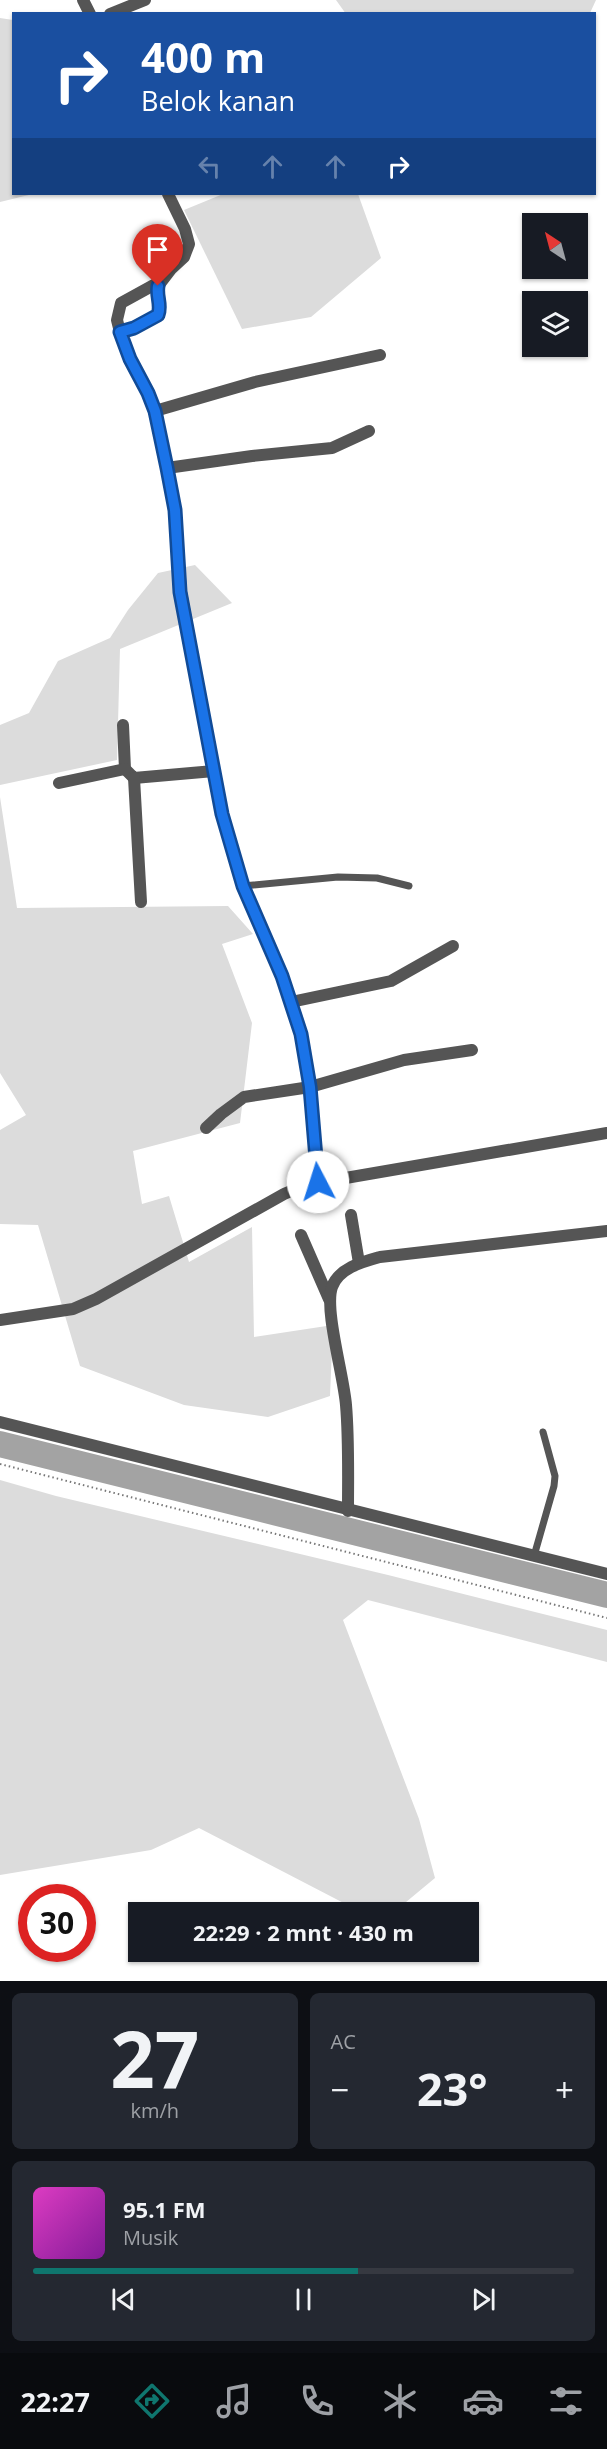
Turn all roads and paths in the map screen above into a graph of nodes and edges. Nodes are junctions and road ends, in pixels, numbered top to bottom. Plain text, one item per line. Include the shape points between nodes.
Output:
1 (145, 0) edge
2 (115, 12) edge
3 (168, 195) edge
4 (161, 281) junction
5 (120, 332) junction
6 (380, 355) dead end
7 (155, 411) junction
8 (369, 431) dead end
9 (167, 468) junction
10 (123, 725) dead end
11 (214, 771) junction
12 (130, 774) junction
13 (59, 783) dead end
14 (243, 886) junction
15 (409, 886) dead end
16 (141, 902) dead end
17 (453, 946) dead end
18 (291, 1002) junction
19 (472, 1050) dead end
20 (310, 1087) junction
21 (206, 1128) dead end
22 (607, 1133) edge
23 (318, 1182) junction
24 (351, 1215) dead end
25 (607, 1231) edge
26 (301, 1235) dead end
27 (359, 1263) junction
28 (329, 1299) junction
29 (0, 1320) edge
30 (0, 1422) edge
31 (543, 1432) dead end
32 (0, 1464) edge
33 (348, 1511) junction
34 (534, 1557) junction
35 (607, 1574) edge
36 (607, 1618) edge

1 - 2 street
3 - 4 street via 189,244 184,257
4 - 5 street via 121,303 117,320
4 - 5 street via 156,293 161,309 158,315
5 - 7 street
6 - 7 street via 255,382
7 - 9 street
8 - 9 street via 332,448
9 - 11 street via 175,510 180,592
10 - 12 street
11 - 12 street
11 - 14 street
12 - 13 street
12 - 16 street
14 - 15 lane via 338,877 376,878
14 - 18 street
17 - 18 street via 391,981
18 - 20 street
19 - 20 street via 404,1060
20 - 21 street via 244,1097
20 - 23 street
22 - 23 street
23 - 29 street via 284,1194 73,1309
24 - 27 street
25 - 27 street via 380,1257
26 - 28 street
27 - 28 street via 335,1280
28 - 33 street via 346,1403
30 - 33 street
31 - 34 lane via 555,1476
32 - 36 path
33 - 34 street
34 - 35 street

